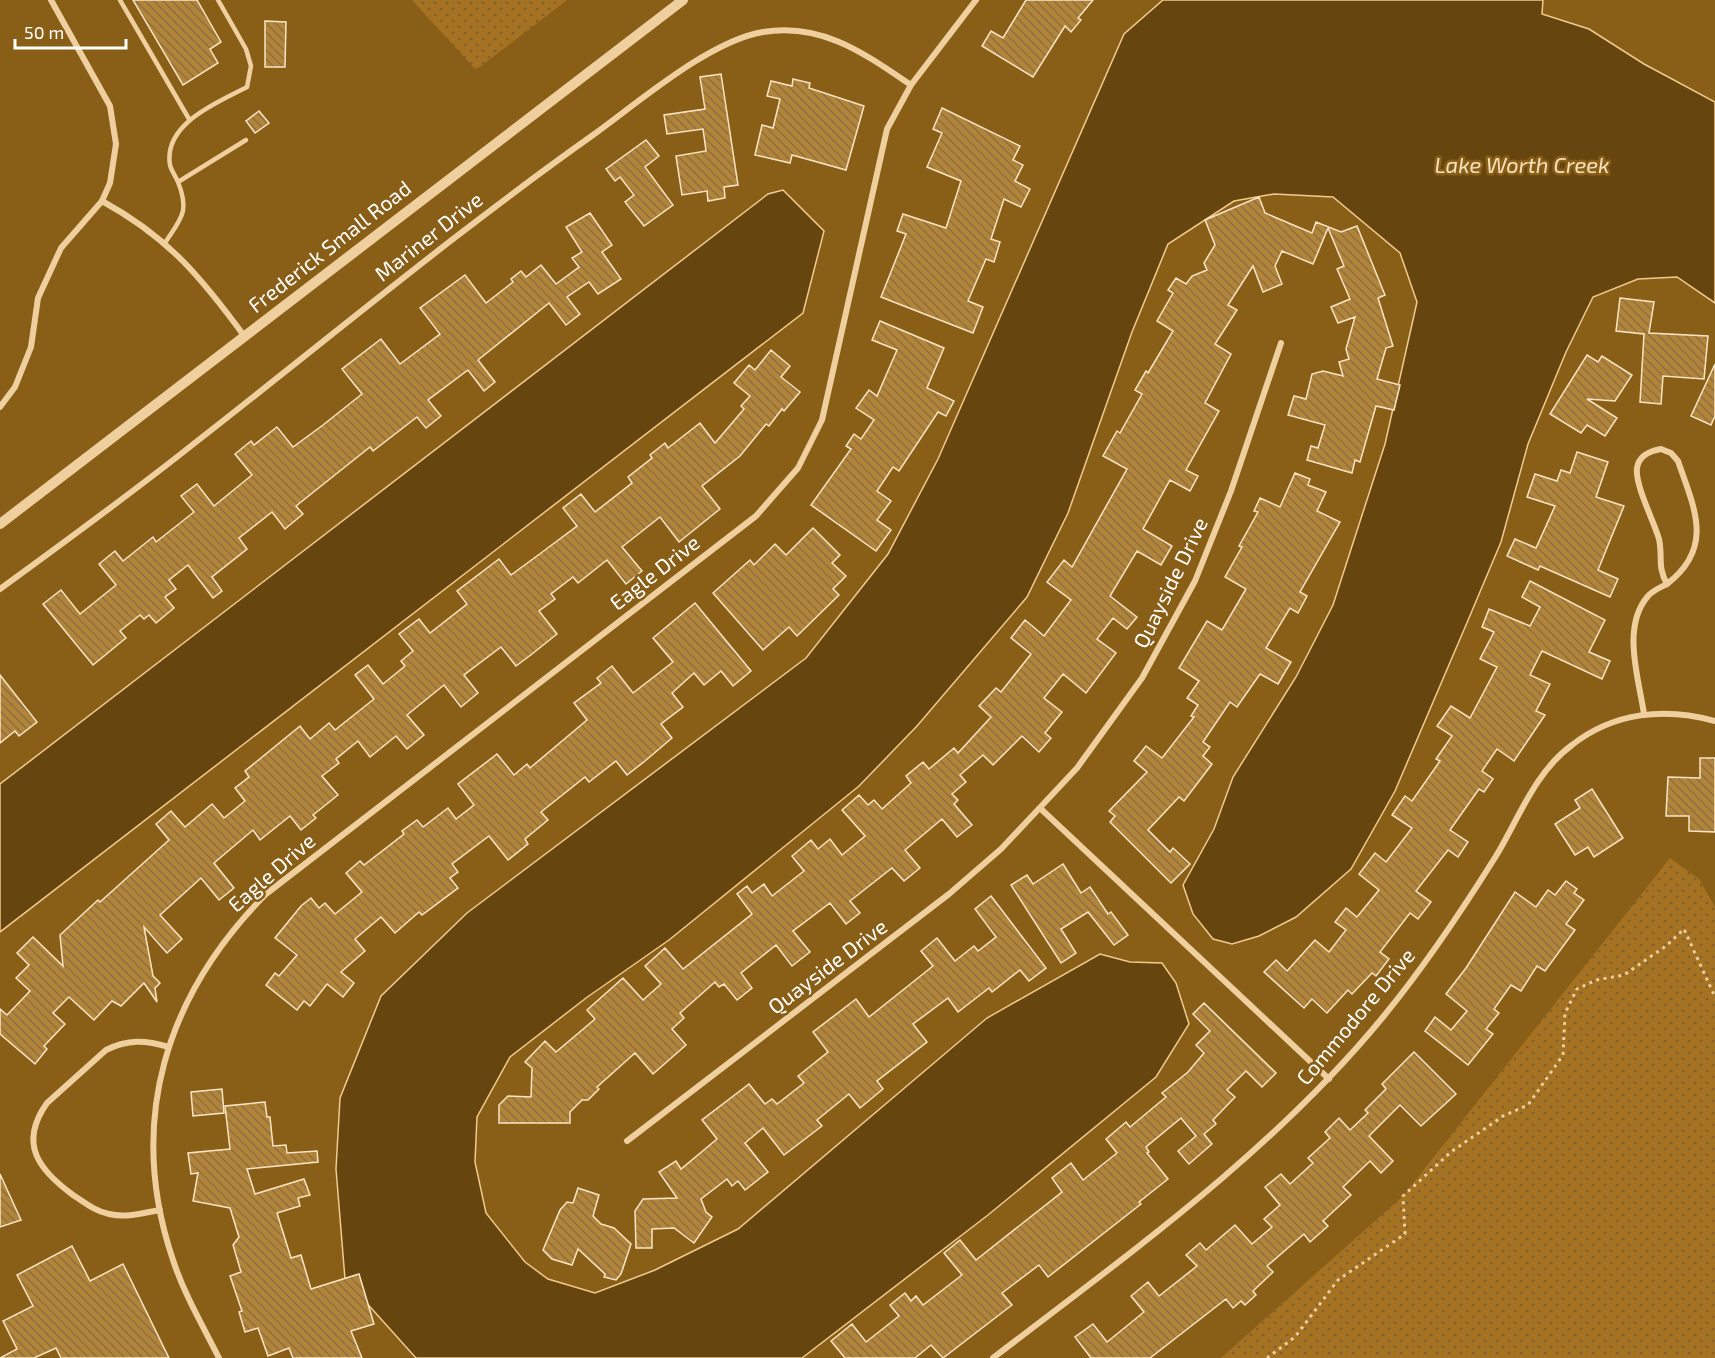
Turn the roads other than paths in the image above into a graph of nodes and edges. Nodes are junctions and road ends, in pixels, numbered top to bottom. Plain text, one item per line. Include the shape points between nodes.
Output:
1 (51, 0) edge
2 (120, 0) edge
3 (218, 0) edge
4 (683, 0) edge
5 (976, 0) edge
6 (911, 85) junction
7 (189, 119) junction
8 (246, 140) dead end
9 (178, 182) junction
10 (102, 201) junction
11 (165, 243) junction
12 (244, 337) junction
13 (1281, 343) dead end
14 (0, 407) edge
15 (0, 524) edge
16 (1667, 584) junction
17 (0, 589) edge
18 (1644, 714) junction
19 (1715, 721) edge
20 (1041, 809) junction
21 (169, 1047) junction
22 (1329, 1078) junction
23 (627, 1141) dead end
24 (160, 1210) junction
25 (219, 1358) edge
26 (993, 1358) edge

1 - 10 street via 110,106 115,125 115,154
2 - 7 lane
3 - 7 lane via 246,49 251,66 246,87
4 - 12 street, Frederick Small Road
5 - 6 street, Eagle Drive
6 - 17 street, Mariner Drive via 859,50 817,33 761,32 719,47 526,182 197,442
6 - 21 street, Eagle Drive via 887,129 880,155 822,420 785,485 756,516 266,894 239,921 203,970
7 - 9 lane via 174,141 170,164
8 - 9 lane
9 - 11 lane via 186,201 181,218
10 - 11 street
10 - 14 street via 61,248 38,298 31,347 15,387
11 - 12 street via 197,273
12 - 15 street, Frederick Small Road
13 - 20 street, Quayside Drive via 1212,543 1170,630 1111,724
16 - 16 street via 1660,571 1659,539 1637,467 1642,457 1661,449 1678,461 1698,527 1690,560
16 - 18 street via 1648,595 1635,624 1634,647
18 - 19 street, Commodore Drive via 1671,712
18 - 22 street, Commodore Drive via 1590,732 1553,761 1430,956 1383,1018
20 - 22 street
20 - 23 street, Quayside Drive via 949,894
21 - 24 street, Eagle Drive via 154,1123
21 - 24 street via 139,1041 106,1050 47,1104 33,1134 36,1156 47,1175 91,1207 122,1216
22 - 26 street, Commodore Drive via 1233,1171
24 - 25 street, Eagle Drive via 179,1276

